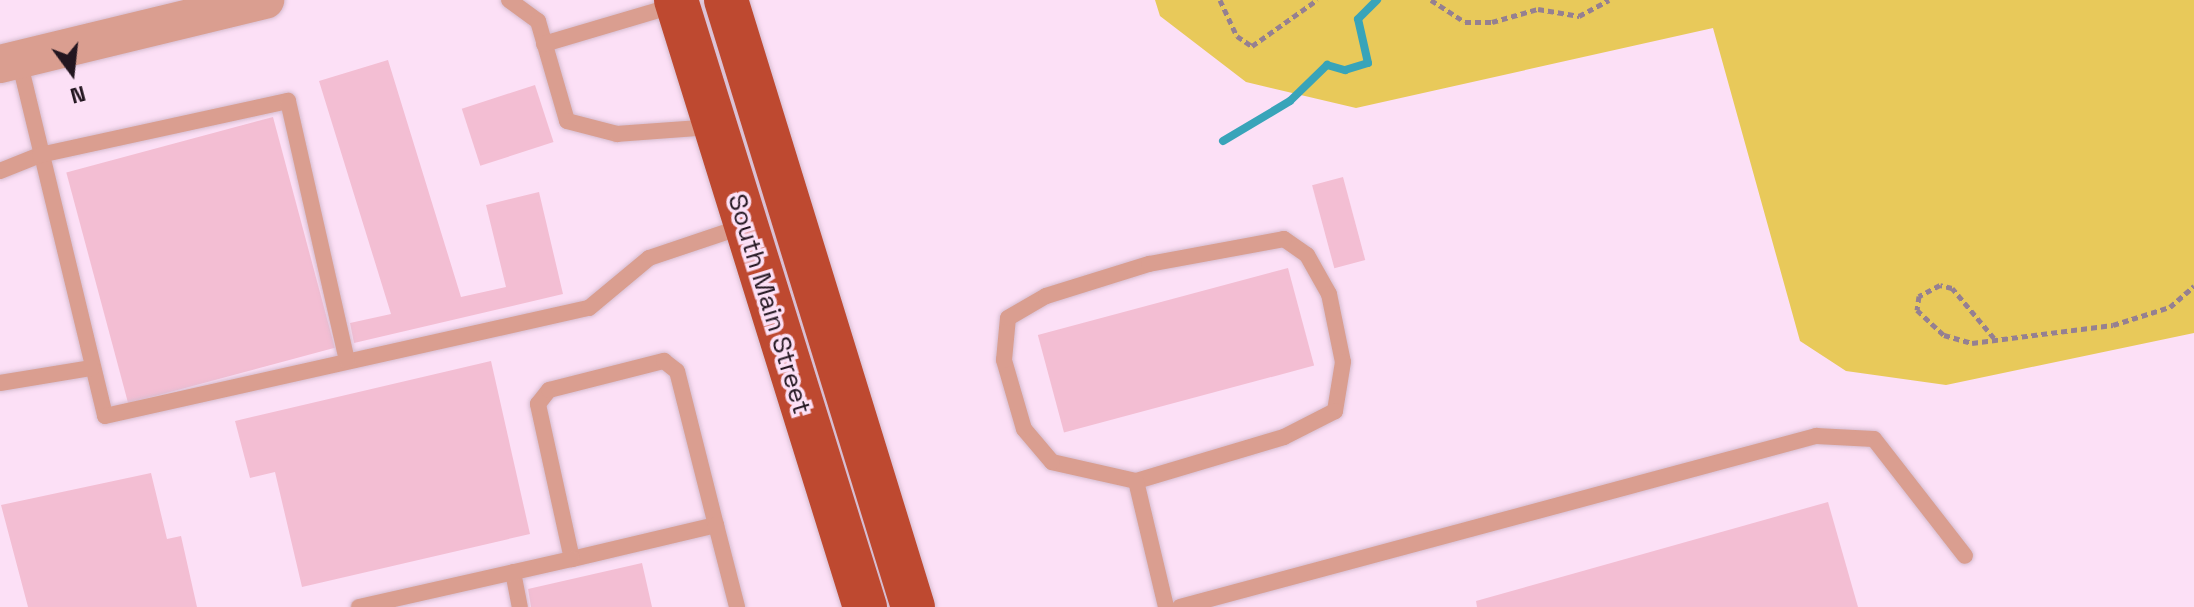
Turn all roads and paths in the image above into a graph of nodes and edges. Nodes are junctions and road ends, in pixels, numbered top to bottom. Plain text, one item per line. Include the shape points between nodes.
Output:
1 (265, 0) edge
2 (509, 0) edge
3 (726, 0) edge
4 (1220, 0) edge
5 (1317, 0) edge
6 (1431, 0) edge
7 (1609, 0) edge
8 (677, 2) edge
9 (544, 44) junction
10 (10, 62) edge
11 (714, 127) junction
12 (40, 155) junction
13 (0, 171) edge
14 (745, 226) junction
15 (2194, 286) edge
16 (1994, 338) junction
17 (347, 360) junction
18 (92, 368) junction
19 (0, 383) edge
20 (1136, 481) junction
21 (716, 525) junction
22 (1965, 556) dead end
23 (572, 559) junction
24 (513, 572) junction
25 (359, 607) edge
26 (520, 607) edge
27 (737, 607) edge
28 (865, 607) edge
29 (913, 607) edge
30 (1166, 607) edge
31 (1180, 607) edge

1 - 10 street
2 - 9 lane via 538,21
3 - 29 highway, South Main Street
4 - 5 path via 1237,36 1252,46
6 - 7 path via 1465,22 1538,9 1579,16
8 - 9 lane
8 - 11 highway, South Main Street
9 - 11 lane via 567,121 617,134
10 - 12 lane
11 - 14 highway, South Main Street
12 - 13 lane
12 - 17 lane via 288,101
12 - 18 lane
14 - 17 lane via 649,258 589,308
14 - 28 highway, South Main Street
15 - 16 path via 2170,307 2113,325
16 - 16 path via 1972,343 1944,335 1917,310 1919,296 1940,285 1952,288
17 - 18 lane via 105,416
18 - 19 lane
20 - 20 lane via 1284,437 1335,411 1343,362 1329,294 1307,255 1284,239 1149,264 1046,296 1008,318 1004,360 1024,429 1052,462
20 - 30 lane
21 - 23 lane
21 - 23 lane via 677,371 664,361 549,390 538,404
21 - 27 lane
22 - 31 lane via 1874,439 1816,436
23 - 24 lane
24 - 25 lane
24 - 26 lane

